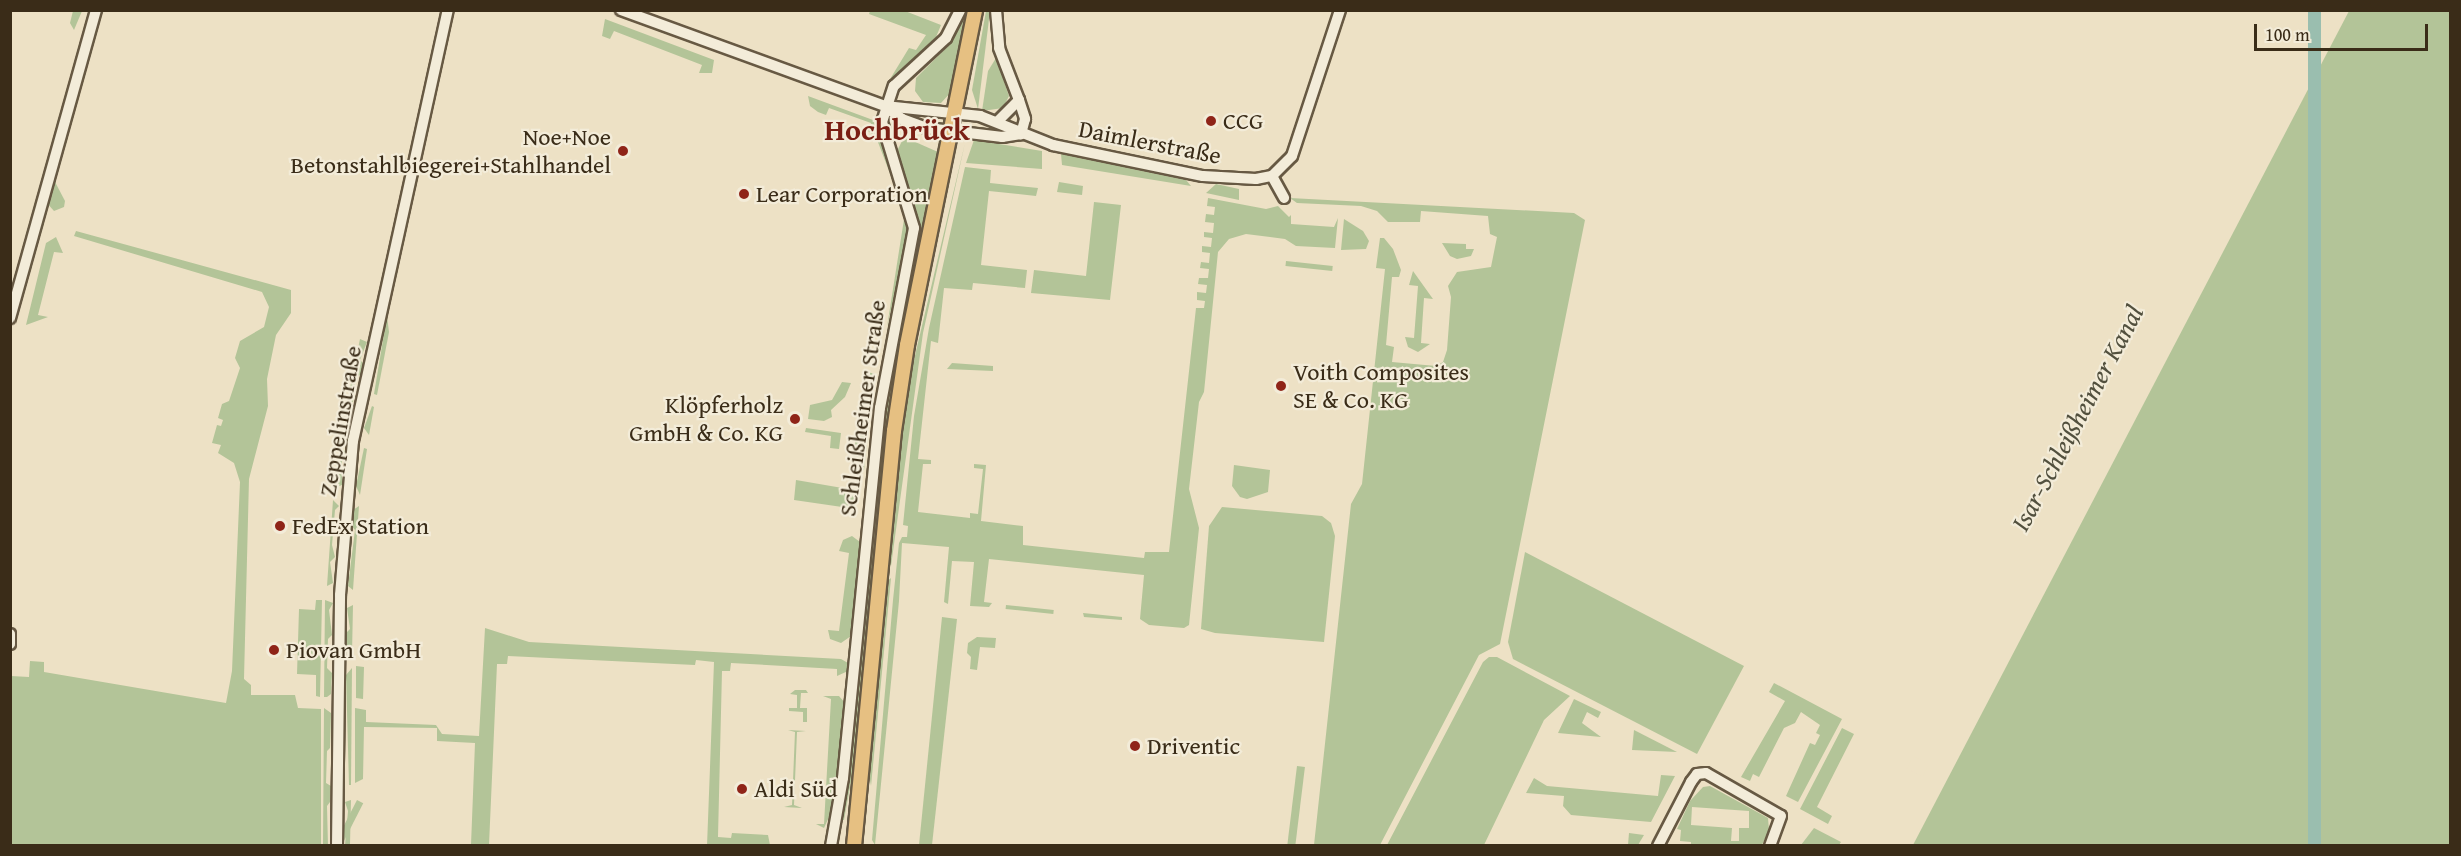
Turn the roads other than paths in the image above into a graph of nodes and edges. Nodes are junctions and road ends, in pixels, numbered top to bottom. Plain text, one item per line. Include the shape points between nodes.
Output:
1 (96, 10) edge
2 (448, 10) edge
3 (621, 10) edge
4 (960, 10) edge
5 (975, 10) edge
6 (996, 10) edge
7 (1340, 10) edge
8 (1018, 98) junction
9 (885, 106) junction
10 (956, 114) junction
11 (998, 121) junction
12 (952, 132) junction
13 (1021, 134) junction
14 (1272, 176) junction
15 (1284, 198) dead end
16 (10, 318) edge
17 (10, 634) edge
18 (10, 644) edge
19 (337, 846) edge
20 (831, 846) edge
21 (854, 846) edge
22 (1658, 846) edge
23 (1770, 846) edge

1 - 16 street
2 - 19 street, Zeppelinstraße via 353,441 340,595
3 - 9 street
4 - 9 street, Schleißheimer Straße via 946,38 894,86
5 - 10 main road, Schleißheimer Straße
6 - 8 street via 999,48
7 - 14 street via 1292,156
8 - 11 street
8 - 13 street via 1025,119
9 - 10 street, Daimlerstraße
9 - 12 street, Daimlerstraße via 910,124
9 - 20 street, Schleißheimer Straße via 881,125 884,138 914,228 879,418 843,778
10 - 11 street, Daimlerstraße
10 - 12 main road, Schleißheimer Straße
11 - 13 street, Daimlerstraße
12 - 13 street, Daimlerstraße
12 - 21 main road, Schleißheimer Straße via 894,431
13 - 14 street, Daimlerstraße via 1045,143 1203,176
14 - 15 street
17 - 18 street
22 - 23 street via 1697,774 1706,773 1780,816 1779,829

